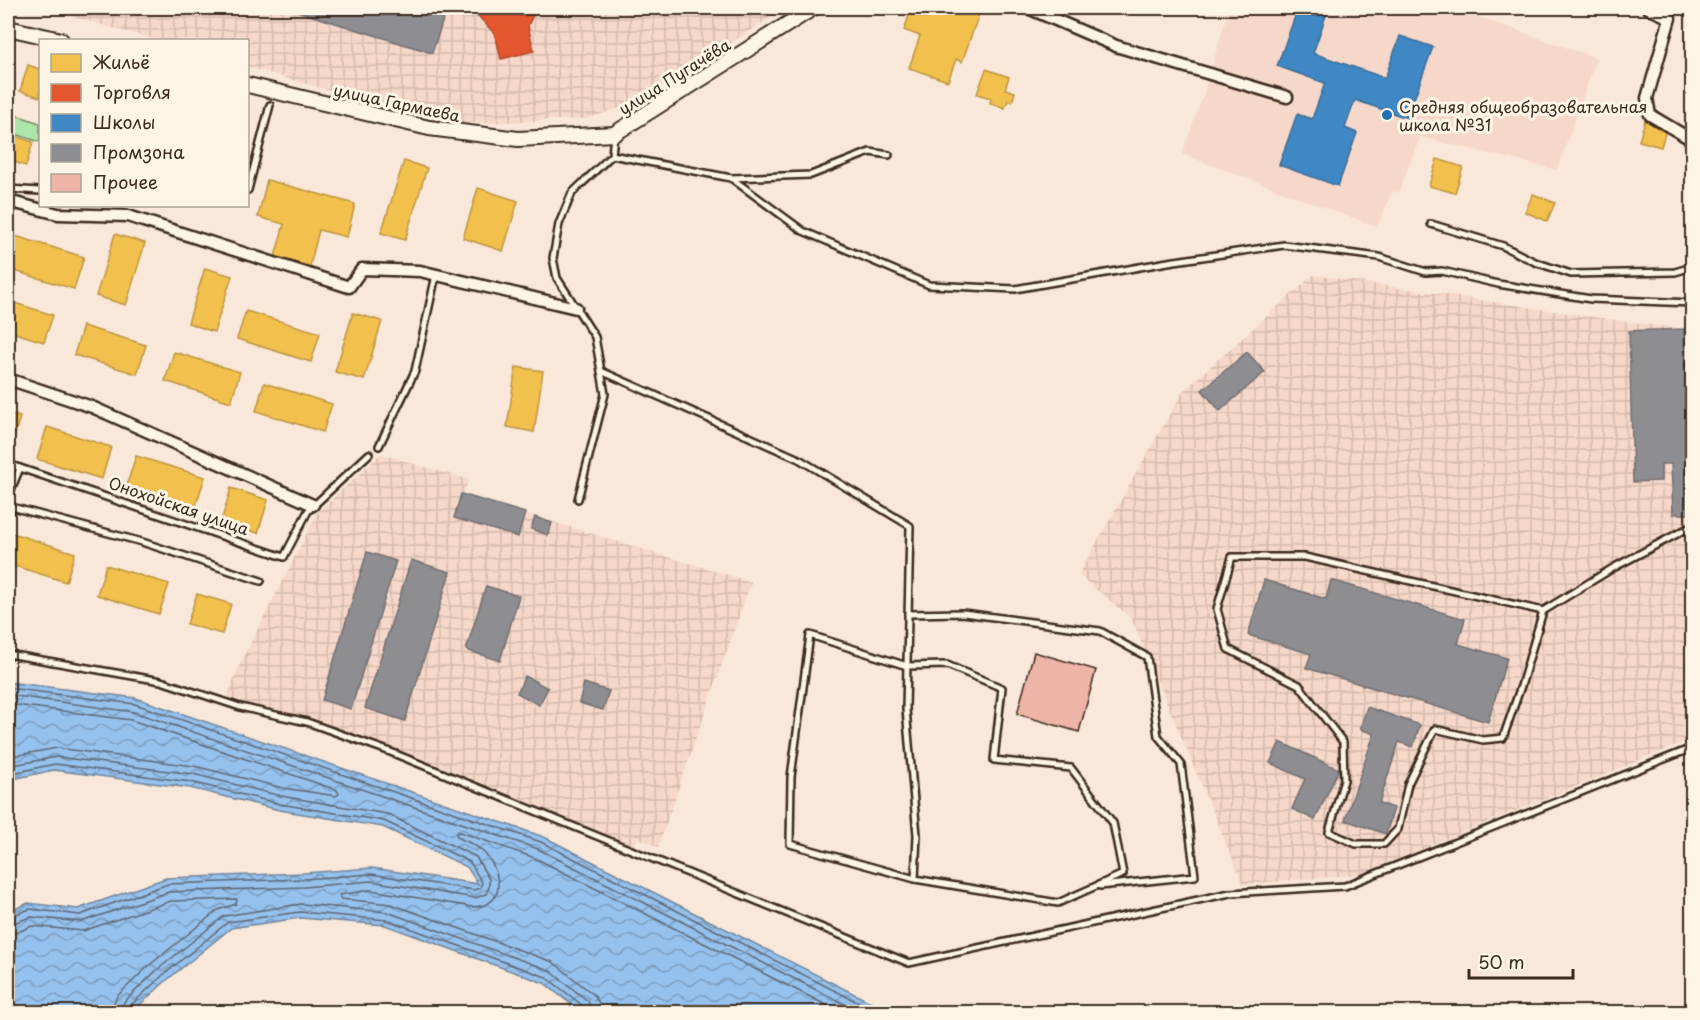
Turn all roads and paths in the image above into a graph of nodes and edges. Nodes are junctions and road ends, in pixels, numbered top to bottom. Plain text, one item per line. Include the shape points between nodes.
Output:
1 (813, 8) edge
2 (1028, 8) edge
3 (1648, 8) edge
4 (8, 28) edge
5 (57, 39) edge
6 (249, 85) edge
7 (1287, 97) dead end
8 (270, 105) dead end
9 (614, 134) junction
10 (1692, 140) edge
11 (612, 155) junction
12 (889, 155) dead end
13 (731, 178) junction
14 (249, 186) edge
15 (8, 189) edge
16 (39, 191) edge
17 (8, 201) edge
18 (1431, 224) dead end
19 (1692, 267) edge
20 (436, 274) junction
21 (1692, 303) edge
22 (576, 308) junction
23 (601, 371) junction
24 (8, 379) edge
25 (379, 446) dead end
26 (369, 454) dead end
27 (8, 464) edge
28 (20, 468) junction
29 (8, 497) edge
30 (578, 499) dead end
31 (313, 505) junction
32 (8, 506) edge
33 (1692, 526) edge
34 (261, 581) dead end
35 (1543, 611) junction
36 (908, 614) junction
37 (8, 654) edge
38 (907, 666) junction
39 (1692, 748) edge
40 (915, 879) junction
41 (1095, 886) junction

1 - 9 street, улица Пугачёва
2 - 7 street via 1116,46
3 - 10 street via 1670,18 1647,98 1650,115
4 - 5 street
6 - 9 street, улица Гармаева via 429,128 518,139
8 - 14 lane
9 - 11 lane
11 - 13 lane
11 - 22 lane via 572,193 559,224 553,258 557,278
12 - 13 lane via 870,152 811,176
13 - 21 lane via 803,231 929,285 1015,289 1284,245 1379,257 1426,272 1442,271 1591,299
15 - 16 lane
17 - 20 street via 58,214 128,216 349,287 362,269
18 - 19 lane via 1503,246 1571,274 1676,272
20 - 22 street
20 - 25 lane via 415,370
22 - 23 lane via 595,337
23 - 30 lane via 604,394
23 - 36 lane via 799,459 910,525
24 - 31 street via 92,407
26 - 31 lane, Онохойская улица
27 - 28 lane, Онохойская улица
28 - 29 lane
28 - 31 lane, Онохойская улица via 284,557
32 - 34 lane via 142,542
33 - 35 lane
35 - 35 lane via 1305,557 1232,557 1217,609 1228,649 1299,685 1343,742 1344,780 1329,832 1356,844 1384,844 1398,829 1408,784 1435,729 1483,740 1503,738
36 - 38 lane
36 - 41 lane via 963,613 1100,631 1147,657 1158,736 1181,764 1195,876
37 - 39 lane via 161,681 240,707 307,722 909,963 1230,894 1345,886
38 - 40 lane via 906,709 917,835
38 - 40 lane via 810,635 790,777 790,844
38 - 41 lane via 947,665 1002,688 994,760 1071,768 1113,823 1123,874
40 - 41 lane via 1058,903

